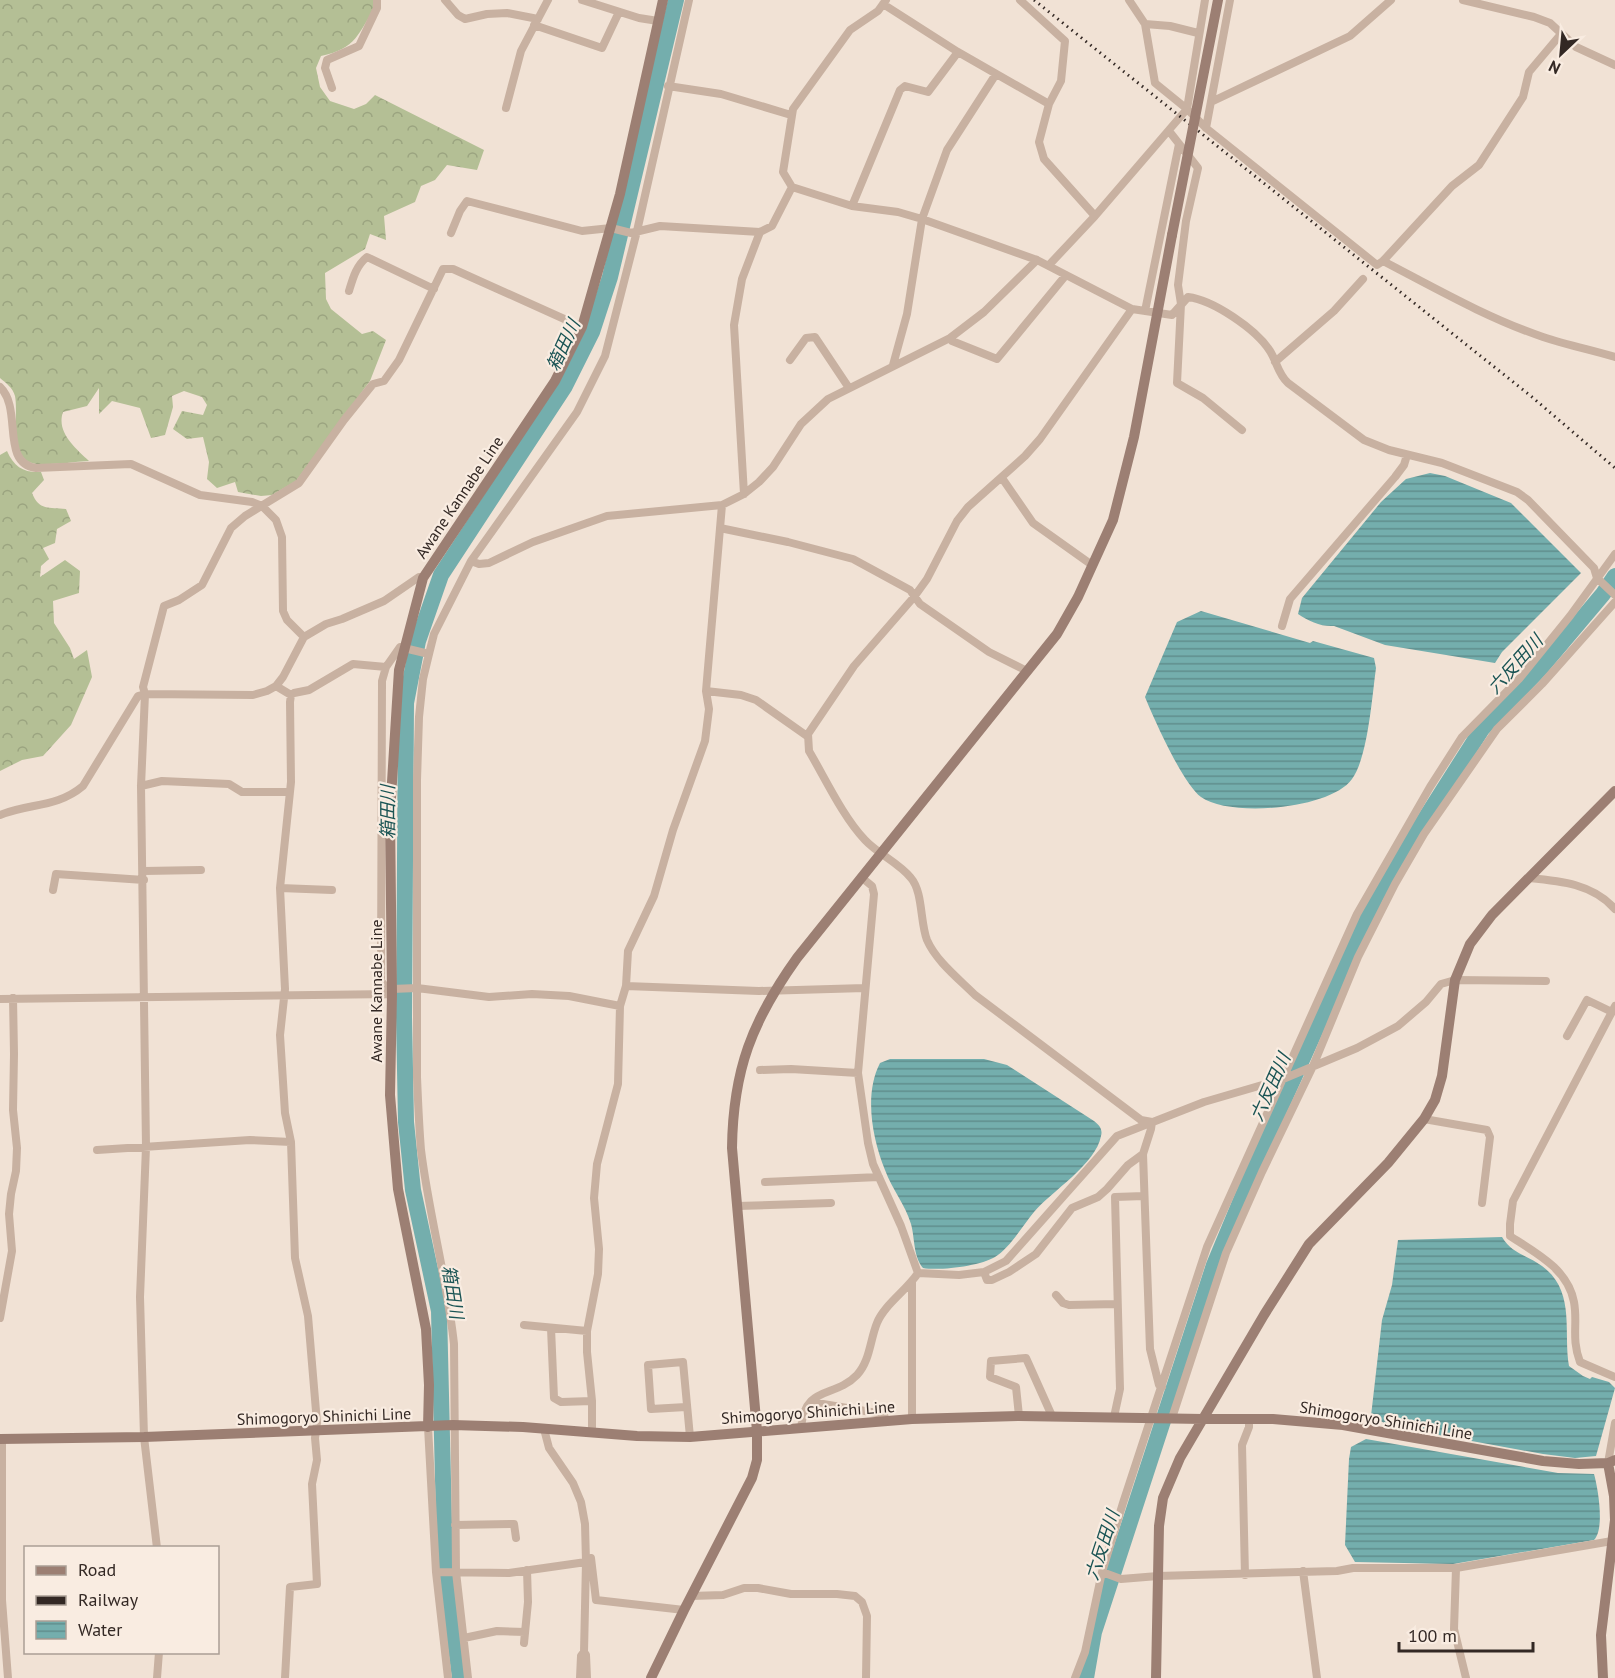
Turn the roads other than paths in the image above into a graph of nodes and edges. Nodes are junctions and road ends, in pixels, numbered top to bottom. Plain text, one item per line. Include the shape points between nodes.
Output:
1 (377, 0) edge
2 (445, 0) edge
3 (548, 0) edge
4 (582, 0) edge
5 (663, 0) edge
6 (689, 0) edge
7 (1020, 0) edge
8 (1129, 0) edge
9 (1205, 0) edge
10 (1218, 0) edge
11 (1230, 0) edge
12 (1391, 0) edge
13 (1463, 0) edge
14 (884, 2) edge
15 (620, 12) junction
16 (658, 21) junction
17 (536, 22) junction
18 (1145, 24) junction
19 (1198, 33) junction
20 (1561, 34) junction
21 (958, 52) junction
22 (1615, 65) edge
23 (996, 74) junction
24 (668, 86) junction
25 (332, 88) dead end
26 (1211, 102) junction
27 (1048, 104) junction
28 (506, 108) dead end
29 (1187, 109) junction
30 (791, 115) junction
31 (1206, 128) junction
32 (1169, 131) junction
33 (1179, 144) junction
34 (792, 187) junction
35 (852, 206) junction
36 (1095, 216) junction
37 (922, 219) junction
38 (612, 228) junction
39 (634, 232) junction
40 (760, 232) junction
41 (451, 234) dead end
42 (1037, 260) junction
43 (1383, 261) junction
44 (1049, 265) junction
45 (1066, 275) junction
46 (1363, 279) dead end
47 (434, 289) junction
48 (349, 291) dead end
49 (1181, 304) junction
50 (1132, 309) junction
51 (1145, 311) junction
52 (1157, 313) junction
53 (582, 327) junction
54 (950, 338) junction
55 (1615, 357) edge
56 (790, 360) dead end
57 (1275, 362) junction
58 (893, 365) junction
59 (0, 387) edge
60 (849, 388) junction
61 (1242, 430) dead end
62 (1407, 455) junction
63 (1002, 478) junction
64 (744, 494) junction
65 (722, 505) junction
66 (262, 506) junction
67 (720, 528) junction
68 (1615, 554) edge
69 (471, 561) junction
70 (1092, 565) junction
71 (423, 578) junction
72 (1599, 580) junction
73 (1615, 595) edge
74 (914, 597) junction
75 (1615, 602) edge
76 (1282, 626) dead end
77 (304, 637) junction
78 (405, 648) junction
79 (429, 654) junction
80 (386, 667) junction
81 (1027, 671) junction
82 (277, 687) junction
83 (706, 691) junction
84 (145, 694) junction
85 (290, 695) junction
86 (807, 736) junction
87 (141, 786) junction
88 (1615, 791) edge
89 (290, 792) junction
90 (0, 815) edge
91 (882, 854) junction
92 (201, 870) dead end
93 (144, 871) junction
94 (861, 877) junction
95 (1529, 878) junction
96 (144, 880) junction
97 (280, 888) junction
98 (53, 890) dead end
99 (332, 890) dead end
100 (1615, 909) edge
101 (1455, 980) junction
102 (1546, 981) dead end
103 (626, 986) junction
104 (417, 988) junction
105 (865, 988) junction
106 (392, 991) junction
107 (773, 991) junction
108 (283, 995) junction
109 (143, 997) junction
110 (13, 998) junction
111 (0, 999) edge
112 (620, 1006) junction
113 (1614, 1009) edge
114 (1566, 1036) dead end
115 (1311, 1067) junction
116 (760, 1070) dead end
117 (858, 1073) junction
118 (1285, 1078) junction
119 (1424, 1119) junction
120 (1152, 1122) junction
121 (291, 1142) junction
122 (146, 1147) junction
123 (97, 1150) dead end
124 (1143, 1154) junction
125 (879, 1177) junction
126 (765, 1182) dead end
127 (1144, 1196) junction
128 (831, 1203) dead end
129 (1482, 1203) dead end
130 (737, 1206) junction
131 (984, 1272) junction
132 (918, 1273) junction
133 (912, 1282) junction
134 (1056, 1295) dead end
135 (1117, 1304) junction
136 (0, 1318) edge
137 (524, 1325) dead end
138 (551, 1328) junction
139 (587, 1330) junction
140 (1614, 1373) edge
141 (1162, 1386) junction
142 (592, 1401) junction
143 (811, 1402) junction
144 (686, 1407) junction
145 (1019, 1416) junction
146 (1052, 1416) junction
147 (1114, 1417) junction
148 (1153, 1418) junction
149 (1171, 1418) junction
150 (912, 1419) junction
151 (1203, 1419) junction
152 (1249, 1419) junction
153 (887, 1421) junction
154 (1615, 1424) edge
155 (452, 1425) junction
156 (431, 1427) junction
157 (801, 1428) junction
158 (544, 1429) junction
159 (757, 1431) junction
160 (316, 1432) junction
161 (592, 1433) junction
162 (144, 1437) junction
163 (690, 1437) junction
164 (1, 1439) edge
165 (1611, 1461) edge
166 (1615, 1496) edge
167 (455, 1525) junction
168 (516, 1538) dead end
169 (1612, 1541) junction
170 (157, 1546) edge
171 (586, 1559) junction
172 (1456, 1568) junction
173 (526, 1570) junction
174 (436, 1572) junction
175 (456, 1572) junction
176 (1102, 1572) junction
177 (1303, 1572) junction
178 (1245, 1575) junction
179 (1158, 1576) junction
180 (691, 1596) junction
181 (684, 1610) junction
182 (525, 1632) junction
183 (464, 1638) junction
184 (524, 1642) dead end
185 (584, 1652) junction
186 (159, 1654) edge
187 (8, 1678) edge
188 (157, 1678) edge
189 (285, 1678) edge
190 (448, 1678) edge
191 (468, 1678) edge
192 (580, 1678) edge
193 (587, 1678) edge
194 (651, 1678) edge
195 (866, 1678) edge
196 (1075, 1678) edge
197 (1156, 1678) edge
198 (1317, 1678) edge
199 (1466, 1678) edge
200 (1603, 1678) edge

1 - 25 street via 359,46 327,60 325,68
2 - 17 street via 465,19 507,13
3 - 17 street
4 - 15 street
5 - 16 main road, Awane Kannabe Line
6 - 24 street
7 - 27 street via 1065,41 1061,81
8 - 18 street
9 - 19 street
10 - 52 main road, bridge
11 - 26 street
12 - 26 street via 1350,36
13 - 20 street via 1534,17 1550,23
14 - 21 street
14 - 30 street via 850,30
15 - 16 street
15 - 17 street via 602,48
16 - 38 main road, Awane Kannabe Line
17 - 28 street via 521,51
18 - 19 street
18 - 29 street via 1155,83
19 - 29 street
20 - 22 street via 1576,47
20 - 43 street via 1529,72 1523,97 1479,165 1452,186
21 - 23 street
21 - 35 street via 928,92 905,86 900,90
23 - 27 street
23 - 37 street via 947,150
24 - 30 street via 721,94
24 - 39 street
26 - 31 street
27 - 36 street via 1039,142 1044,159
29 - 31 street
29 - 32 street
30 - 34 street via 783,172
31 - 43 street via 1377,265
32 - 33 street
32 - 36 street
33 - 49 street via 1198,168 1186,220 1178,285
33 - 51 street
34 - 35 street
34 - 40 street via 772,226
35 - 37 street
36 - 44 street
37 - 42 street
37 - 58 street via 907,314
38 - 39 street
38 - 41 street via 582,231 467,201
38 - 53 main road, Awane Kannabe Line
39 - 40 street via 660,226
39 - 69 street via 605,356 577,412
40 - 64 street via 742,279 734,325
42 - 44 street
42 - 54 street via 984,312
43 - 55 street via 1509,324
44 - 45 street
45 - 50 street
45 - 54 street via 997,359
46 - 57 street via 1334,311
47 - 48 street via 367,257 360,262
47 - 53 street via 443,269 453,269
47 - 66 street via 399,360 384,381 373,384 299,483
49 - 52 street via 1172,315
49 - 57 street via 1188,297 1221,310 1256,334
49 - 61 street via 1177,383 1203,398
50 - 51 street
50 - 63 street via 1050,427
51 - 52 street
52 - 70 main road via 1134,437 1113,520
53 - 71 main road, Awane Kannabe Line via 555,381
54 - 58 street
56 - 60 street via 806,339 814,336
57 - 62 street via 1281,376 1329,416 1364,440
58 - 60 street
59 - 66 street via 8,400 11,450 24,465 36,468 131,464 200,495
60 - 64 street via 828,399 801,424 773,467
62 - 72 street via 1442,463 1517,492 1594,568
62 - 76 street via 1395,477 1290,599
63 - 70 street via 1033,523
63 - 74 street via 957,521
64 - 65 street
65 - 67 street
65 - 69 street via 607,516 533,542 489,563
66 - 77 street via 276,520 282,537 283,611
66 - 84 street via 231,528 202,585 164,606 143,687
67 - 74 street via 853,559 910,590
67 - 83 street
68 - 72 street
69 - 79 street via 434,634
70 - 81 main road via 1057,634
71 - 77 street via 384,601
71 - 78 main road, Awane Kannabe Line
72 - 73 street
72 - 118 street via 1519,679 1462,737 1430,787 1357,914
74 - 81 street via 989,652
74 - 86 street via 854,666
75 - 115 street via 1497,729 1424,834 1358,957
77 - 82 street
78 - 79 street
78 - 80 street via 400,647
78 - 106 main road, Awane Kannabe Line via 398,682 390,814
79 - 104 street via 422,689 418,759
80 - 85 street via 353,664 309,690
80 - 106 street via 382,681 381,981
81 - 91 main road
82 - 84 street via 253,695
82 - 85 street
83 - 86 street via 756,700
83 - 103 street via 709,709 705,741 654,896 628,951
84 - 87 street
84 - 90 street via 131,705 83,786 60,800
85 - 89 street
86 - 91 street via 809,751 855,829
87 - 89 street via 162,781 229,784 242,792
87 - 93 street
88 - 95 main road
89 - 97 street
91 - 94 main road
91 - 120 street via 911,878 933,950 975,995 1141,1120
92 - 93 street
93 - 96 street
94 - 105 street via 872,886 874,894
94 - 107 main road
95 - 100 street via 1567,882 1605,897
95 - 101 main road via 1470,944
96 - 98 street via 56,874
96 - 109 street
97 - 99 street
97 - 108 street
101 - 102 street
101 - 115 street via 1441,984 1398,1026
101 - 119 main road via 1442,1076
103 - 107 street
103 - 112 street
104 - 106 street
104 - 112 street via 489,997 569,996
104 - 155 street via 422,1151 454,1344
105 - 107 street
105 - 117 street
106 - 108 street
106 - 156 main road, Awane Kannabe Line via 390,1095 394,1159 426,1329
107 - 130 main road via 743,1056 737,1088 732,1148
108 - 109 street
108 - 121 street via 282,1080
109 - 110 street
109 - 122 street
110 - 111 street
110 - 136 street via 16,1171 9,1214 12,1251
112 - 139 street via 618,1084 597,1164 594,1198 598,1274
113 - 114 street via 1587,1000
113 - 140 street via 1529,1167 1513,1201 1509,1224 1510,1236 1566,1279 1574,1302 1574,1343 1580,1362
115 - 118 street
115 - 149 street via 1226,1253
116 - 117 street
117 - 125 street via 868,1143
118 - 120 street
118 - 141 street via 1208,1247
119 - 129 street via 1487,1130 1490,1137
119 - 151 main road via 1388,1163 1309,1244
120 - 124 street
120 - 131 street via 1117,1136 1017,1251
121 - 122 street via 250,1140
121 - 160 street via 295,1258 308,1316
122 - 123 street
122 - 162 street via 140,1297
124 - 127 street
124 - 131 street via 1098,1197 1072,1208 1036,1254 992,1280 987,1280
125 - 126 street
125 - 132 street
127 - 135 street via 1115,1197
127 - 141 street via 1150,1349
128 - 130 street
130 - 159 main road
131 - 132 street
132 - 133 street
133 - 143 street via 878,1321 858,1374 847,1383 815,1396
133 - 150 street
134 - 135 street via 1070,1305
135 - 147 street via 1120,1389
137 - 138 street
138 - 139 street
138 - 142 street via 554,1398 561,1402
139 - 142 street
141 - 148 street
142 - 161 street
143 - 153 street via 883,1414
143 - 157 street via 802,1413
144 - 144 street via 683,1362 648,1365 651,1409
144 - 163 street
145 - 146 main road, Shimogoryo Shinichi Line
145 - 146 street via 1017,1387 990,1377 991,1361 1026,1358
145 - 150 main road, Shimogoryo Shinichi Line
146 - 147 main road, Shimogoryo Shinichi Line
147 - 148 main road, Shimogoryo Shinichi Line
148 - 149 main road, Shimogoryo Shinichi Line
148 - 176 street
149 - 151 main road, Shimogoryo Shinichi Line
150 - 153 main road, Shimogoryo Shinichi Line
151 - 152 main road, Shimogoryo Shinichi Line
151 - 179 main road via 1163,1498
152 - 165 main road, Shimogoryo Shinichi Line via 1343,1425 1543,1461
152 - 178 street via 1242,1445
153 - 157 main road, Shimogoryo Shinichi Line
154 - 165 street
155 - 156 main road, Shimogoryo Shinichi Line
155 - 158 main road, Shimogoryo Shinichi Line
155 - 167 street
156 - 160 main road, Shimogoryo Shinichi Line
156 - 174 street
157 - 159 main road, Shimogoryo Shinichi Line
158 - 161 main road, Shimogoryo Shinichi Line
158 - 171 street via 549,1448 579,1494
159 - 163 main road, Shimogoryo Shinichi Line
159 - 180 main road via 757,1460 752,1478
160 - 162 main road, Shimogoryo Shinichi Line
160 - 189 street via 317,1460 312,1484 317,1584 290,1587
161 - 163 main road, Shimogoryo Shinichi Line
162 - 164 main road, Shimogoryo Shinichi Line
162 - 170 street
164 - 187 street via 2,1600
165 - 166 main road
166 - 169 main road
167 - 168 street via 514,1524
167 - 175 street
169 - 172 street
169 - 200 main road via 1601,1635
171 - 173 street
171 - 181 street via 590,1556 596,1600
171 - 185 street
172 - 177 street
172 - 199 street via 1454,1629
173 - 175 street
173 - 182 street
174 - 175 street
174 - 190 street
175 - 183 street
176 - 179 street via 1121,1578
176 - 196 street
177 - 178 street
177 - 198 street
178 - 179 street
179 - 197 main road
180 - 181 main road
180 - 195 street via 723,1595 744,1588 855,1596 865,1606 867,1616
181 - 194 main road
182 - 183 street via 497,1631
182 - 184 street
183 - 191 street
185 - 192 street
185 - 193 street
186 - 188 street

